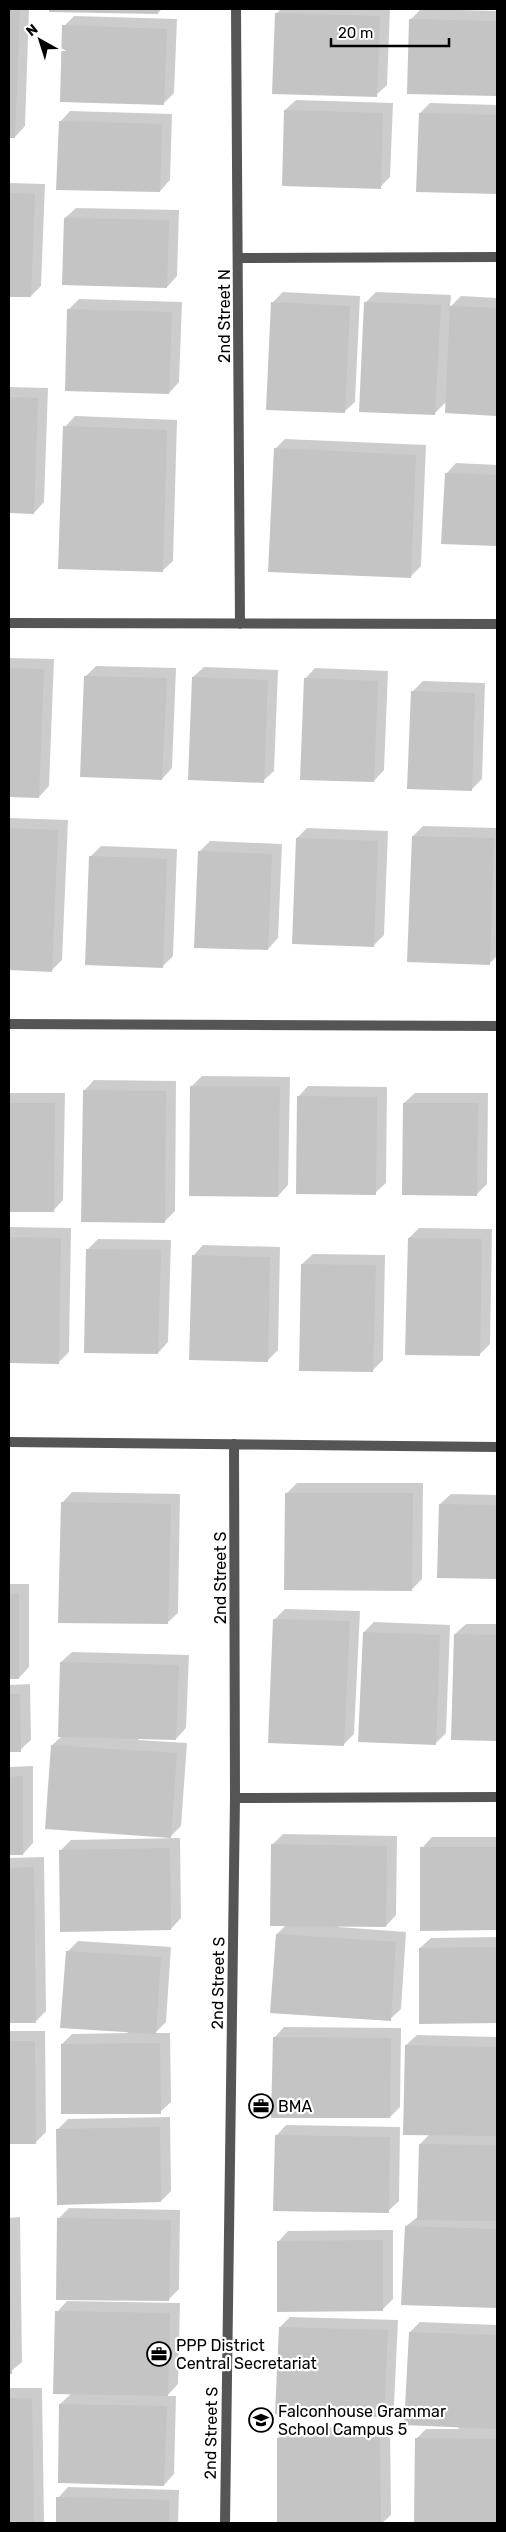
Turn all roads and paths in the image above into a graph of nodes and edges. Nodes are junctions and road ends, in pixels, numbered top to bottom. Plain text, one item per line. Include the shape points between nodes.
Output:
1 (236, 9) edge
2 (497, 257) edge
3 (239, 258) junction
4 (9, 623) edge
5 (240, 624) junction
6 (497, 624) edge
7 (9, 1024) edge
8 (497, 1026) edge
9 (9, 1442) edge
10 (234, 1444) junction
11 (497, 1447) edge
12 (497, 1797) edge
13 (235, 1798) junction
14 (225, 2523) edge

1 - 3 street, 2nd Street N
2 - 3 street
3 - 5 street, 2nd Street N
4 - 5 street
5 - 6 street
7 - 8 street
9 - 10 street
10 - 11 street
10 - 13 street, 2nd Street S
12 - 13 street
13 - 14 street, 2nd Street S

